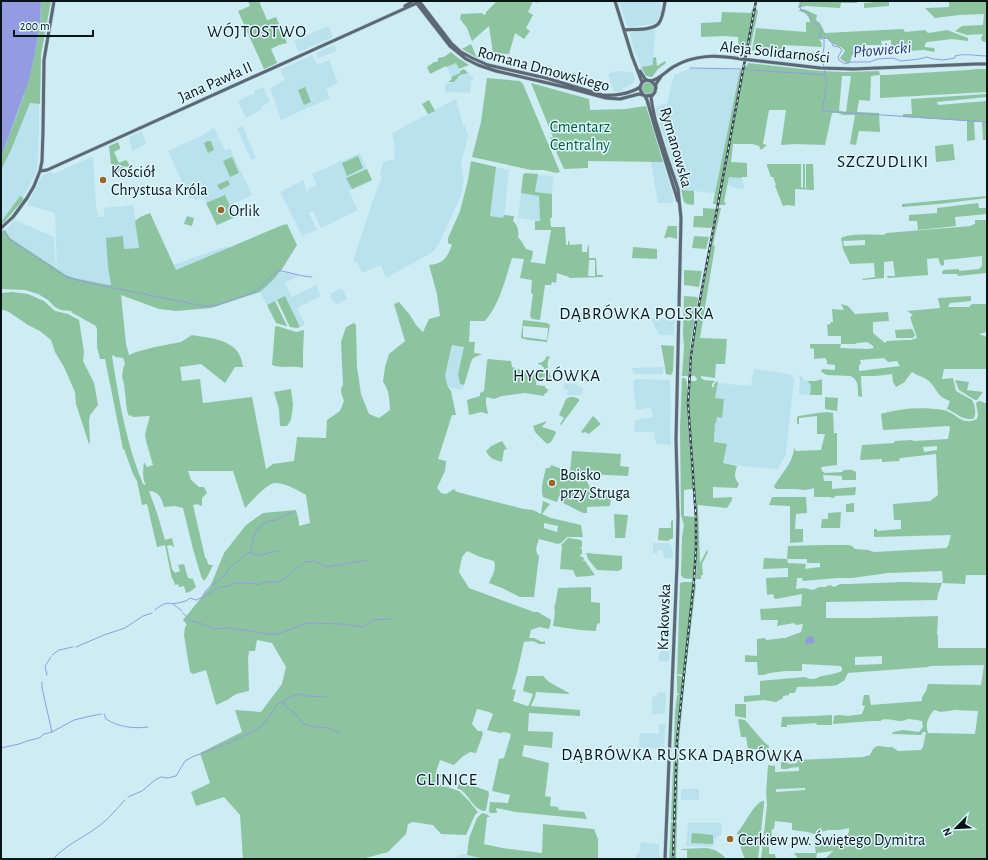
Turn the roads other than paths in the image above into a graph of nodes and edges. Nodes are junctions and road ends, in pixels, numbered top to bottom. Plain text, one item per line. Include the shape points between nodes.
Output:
1 (54, 1) edge
2 (416, 1) edge
3 (615, 1) edge
4 (664, 1) edge
5 (624, 30) junction
6 (987, 64) edge
7 (637, 67) junction
8 (662, 75) junction
9 (649, 81) junction
10 (642, 82) junction
11 (640, 87) junction
12 (656, 88) junction
13 (652, 95) junction
14 (644, 96) junction
15 (40, 171) junction
16 (680, 206) junction
17 (1, 228) edge
18 (677, 377) joint
19 (665, 859) edge

1 - 15 main road via 44,60 43,148
2 - 11 main road, Romana Dmowskiego via 451,43 479,62 602,95 622,94
2 - 14 main road, Romana Dmowskiego via 450,46 478,65 606,98 620,99 639,94
2 - 15 main road, Jana Pawła II via 101,146
3 - 5 main road
4 - 5 main road via 661,20 656,26
5 - 7 main road
6 - 8 main road, Aleja Solidarności, bridge via 829,69 714,56 685,61
7 - 9 main road
7 - 10 main road
8 - 9 main road, Aleja Solidarności
8 - 12 main road
9 - 10 main road
9 - 12 main road
10 - 11 main road
11 - 14 main road
12 - 13 main road
13 - 14 main road
13 - 16 main road, Rymanowska via 653,113 678,189
14 - 16 main road, Rymanowska
15 - 17 main road via 27,198
16 - 18 main road, Rymanowska
18 - 19 main road, Krakowska via 677,565

